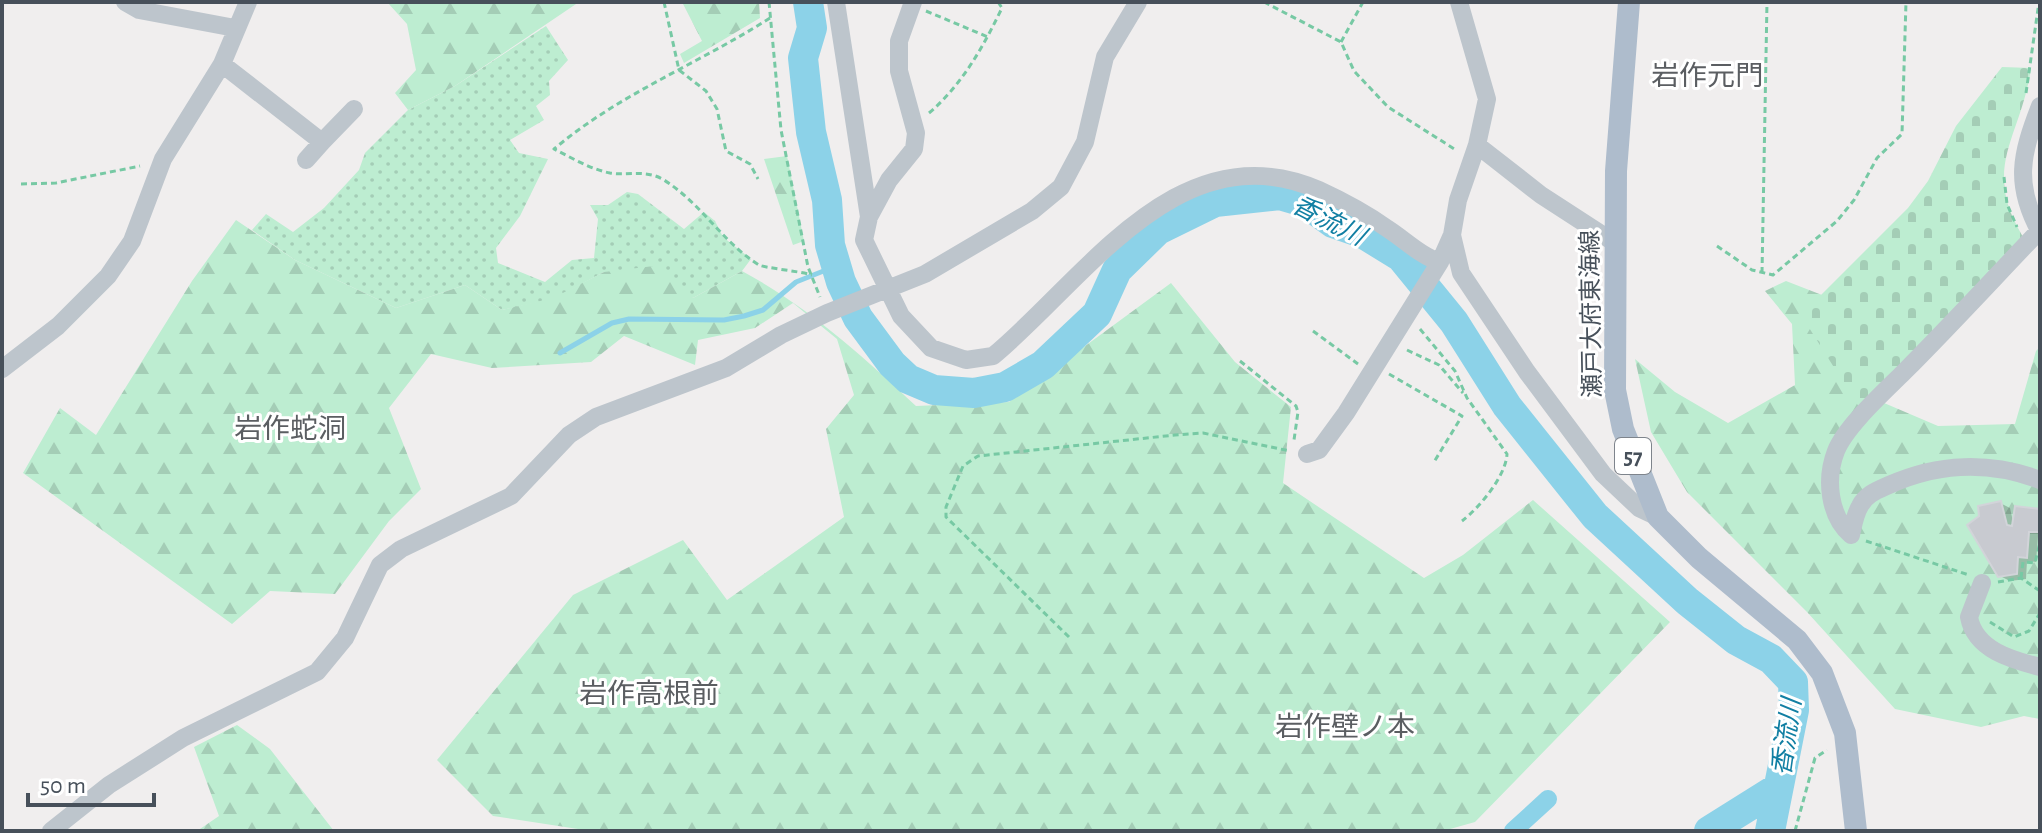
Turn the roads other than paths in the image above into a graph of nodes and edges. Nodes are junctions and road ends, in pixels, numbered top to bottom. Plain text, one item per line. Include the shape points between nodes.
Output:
1 (125, 2) edge
2 (248, 2) edge
3 (836, 2) edge
4 (1138, 2) edge
5 (1459, 2) edge
6 (1629, 2) edge
7 (912, 4) edge
8 (235, 28) junction
9 (222, 64) junction
10 (2040, 106) edge
11 (354, 109) dead end
12 (322, 142) junction
13 (1475, 152) junction
14 (306, 160) dead end
15 (869, 217) junction
16 (2040, 232) edge
17 (1452, 235) junction
18 (1615, 243) junction
19 (1438, 264) junction
20 (886, 288) junction
21 (2, 369) edge
22 (1300, 453) road end
23 (2037, 478) edge
24 (1658, 517) junction
25 (1982, 583) road end
26 (2040, 667) edge
27 (51, 831) edge
28 (1856, 831) edge

1 - 8 street via 139,10
2 - 8 street
3 - 15 street
4 - 20 street via 1105,57 1085,142 1061,187 1032,211 938,266
5 - 13 street via 1487,99
6 - 18 main road, 瀬戸大府東海線 / 57
7 - 15 street via 899,41 899,71 914,149
8 - 9 street
9 - 12 street
9 - 21 street via 163,159 132,241 108,276 58,326
10 - 16 street via 2024,147 2022,181
11 - 12 street
12 - 14 street
13 - 17 street
13 - 18 street
15 - 20 street via 864,240
16 - 23 street via 1888,387 1838,447 1832,464 1832,502 1838,524 1851,535 1867,496 1907,477 1955,466
17 - 19 street
17 - 24 street via 1461,273 1527,372 1603,474 1639,508
18 - 24 main road, 瀬戸大府東海線 / 57 via 1615,390 1623,429
19 - 20 street via 1368,215 1317,189 1234,176 1191,187 1153,209 993,356 966,360 931,348 901,316
19 - 22 street via 1319,450
20 - 27 street via 781,335 726,368 596,417 569,435 511,496 401,549 380,565 345,638 317,672 183,738 109,785
24 - 28 main road, 瀬戸大府東海線 / 57 via 1797,640 1822,673 1845,733
25 - 26 street via 1969,617 1977,637 1993,651

